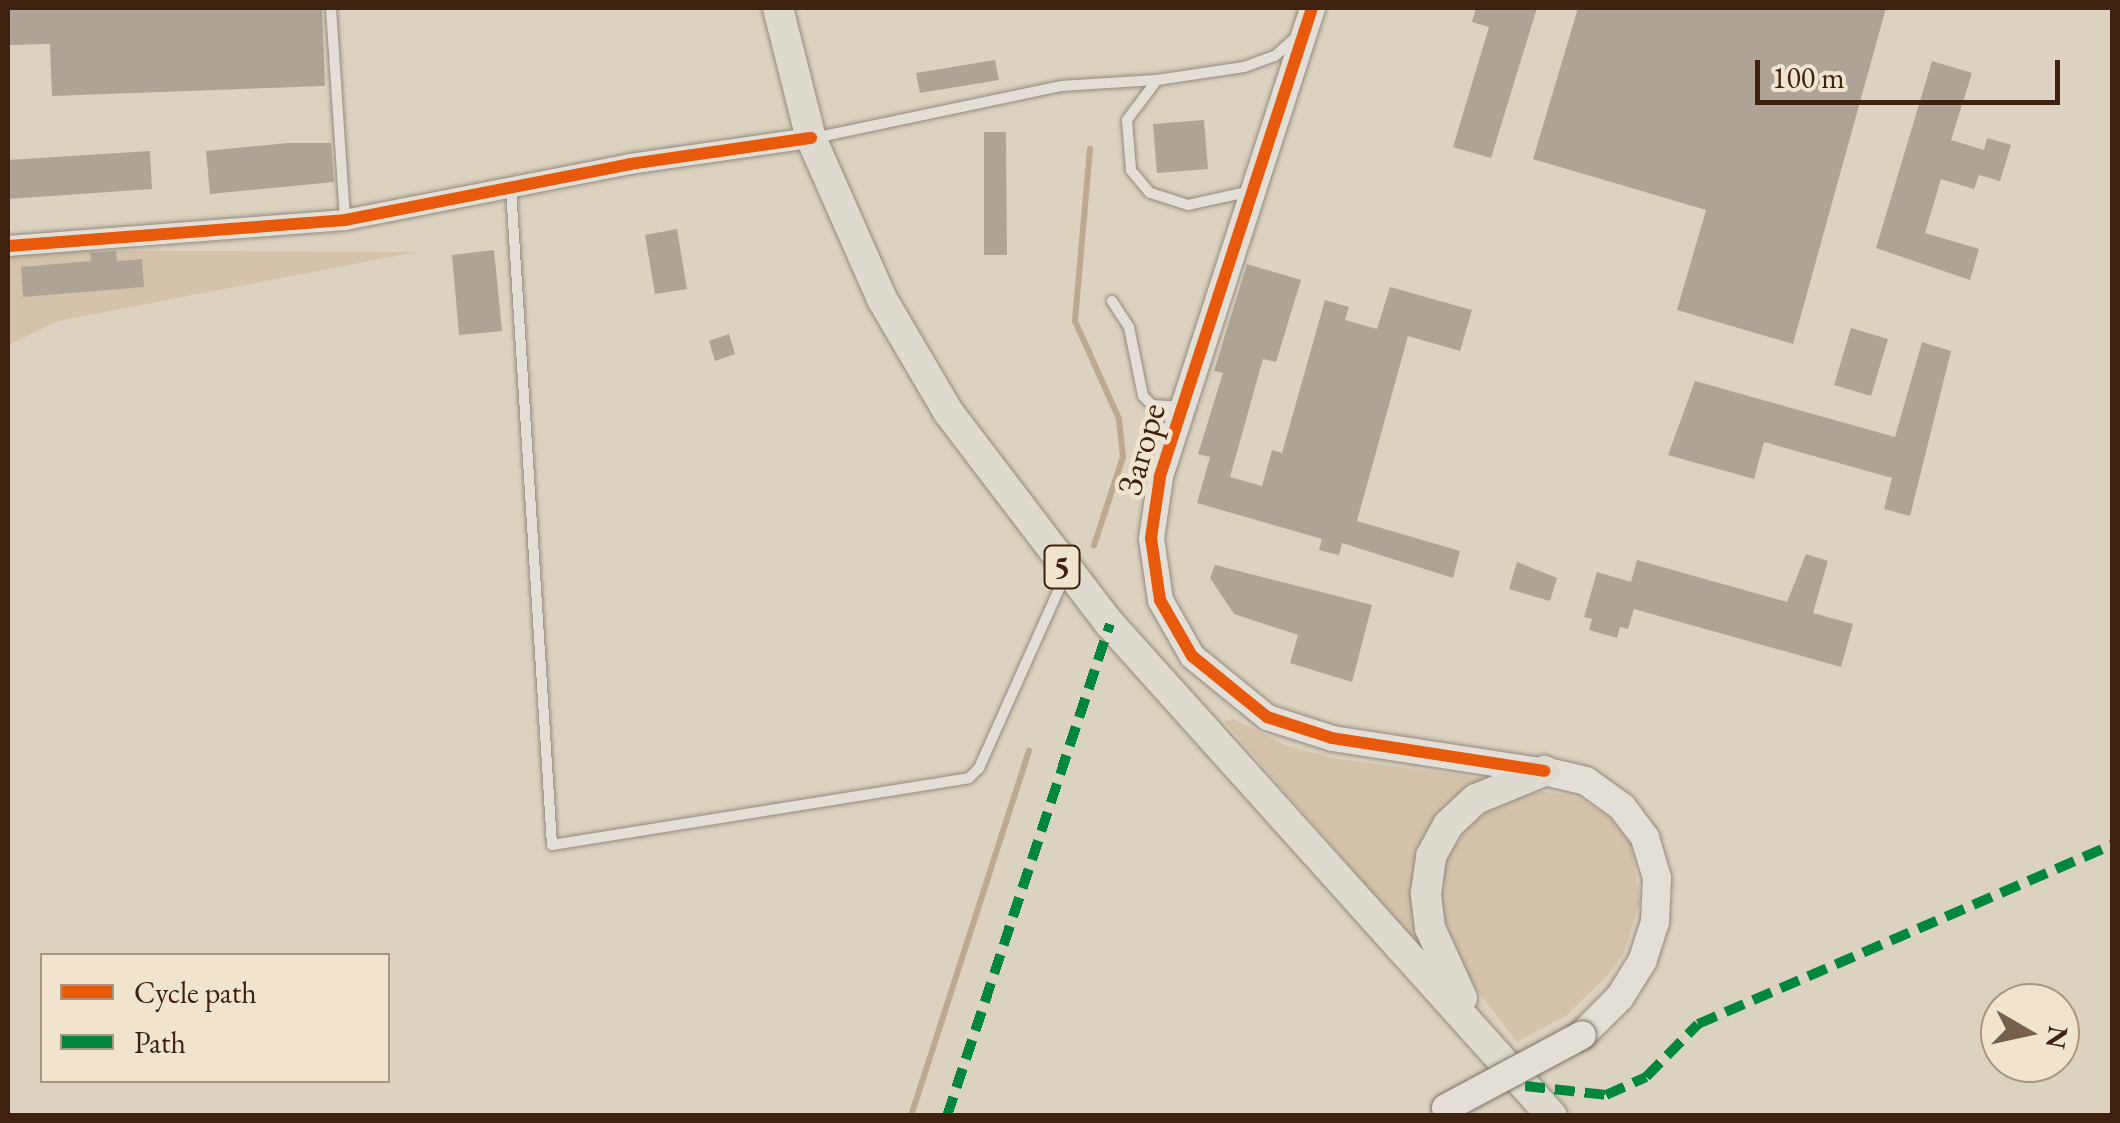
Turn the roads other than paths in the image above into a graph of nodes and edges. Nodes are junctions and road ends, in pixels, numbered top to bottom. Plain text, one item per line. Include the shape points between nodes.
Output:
1 (331, 8) edge
2 (778, 8) edge
3 (1309, 18) edge
4 (1157, 80) junction
5 (811, 138) junction
6 (511, 187) junction
7 (1253, 190) junction
8 (346, 220) junction
9 (8, 246) edge
10 (1112, 300) dead end
11 (1184, 407) junction
12 (1066, 574) junction
13 (1544, 771) junction
14 (1485, 1040) junction
15 (1524, 1086) junction
16 (1440, 1113) edge
17 (1542, 1116) edge
18 (1552, 1116) edge

1 - 8 lane
2 - 5 main road, 5
3 - 4 lane via 1275,56
3 - 7 street, Загоре
4 - 5 lane via 1061,86
4 - 7 lane via 1127,120 1126,153 1138,183 1169,203 1188,206
5 - 6 street
5 - 12 main road, 5 via 882,299 949,412
6 - 8 street
6 - 12 lane via 552,844 969,778
7 - 11 street, Загоре
8 - 9 street
10 - 11 lane via 1129,327 1143,396 1152,405
11 - 13 street, Загоре via 1154,506 1154,567 1174,630 1214,678 1266,718 1296,728
12 - 14 main road, 5
13 - 14 main road via 1494,787 1461,811 1438,840 1426,875 1436,945
13 - 16 main road, bridge via 1586,782 1622,806 1644,838 1658,878 1644,960 1582,1036
14 - 15 main road, 5
15 - 17 main road
15 - 18 main road, 5

